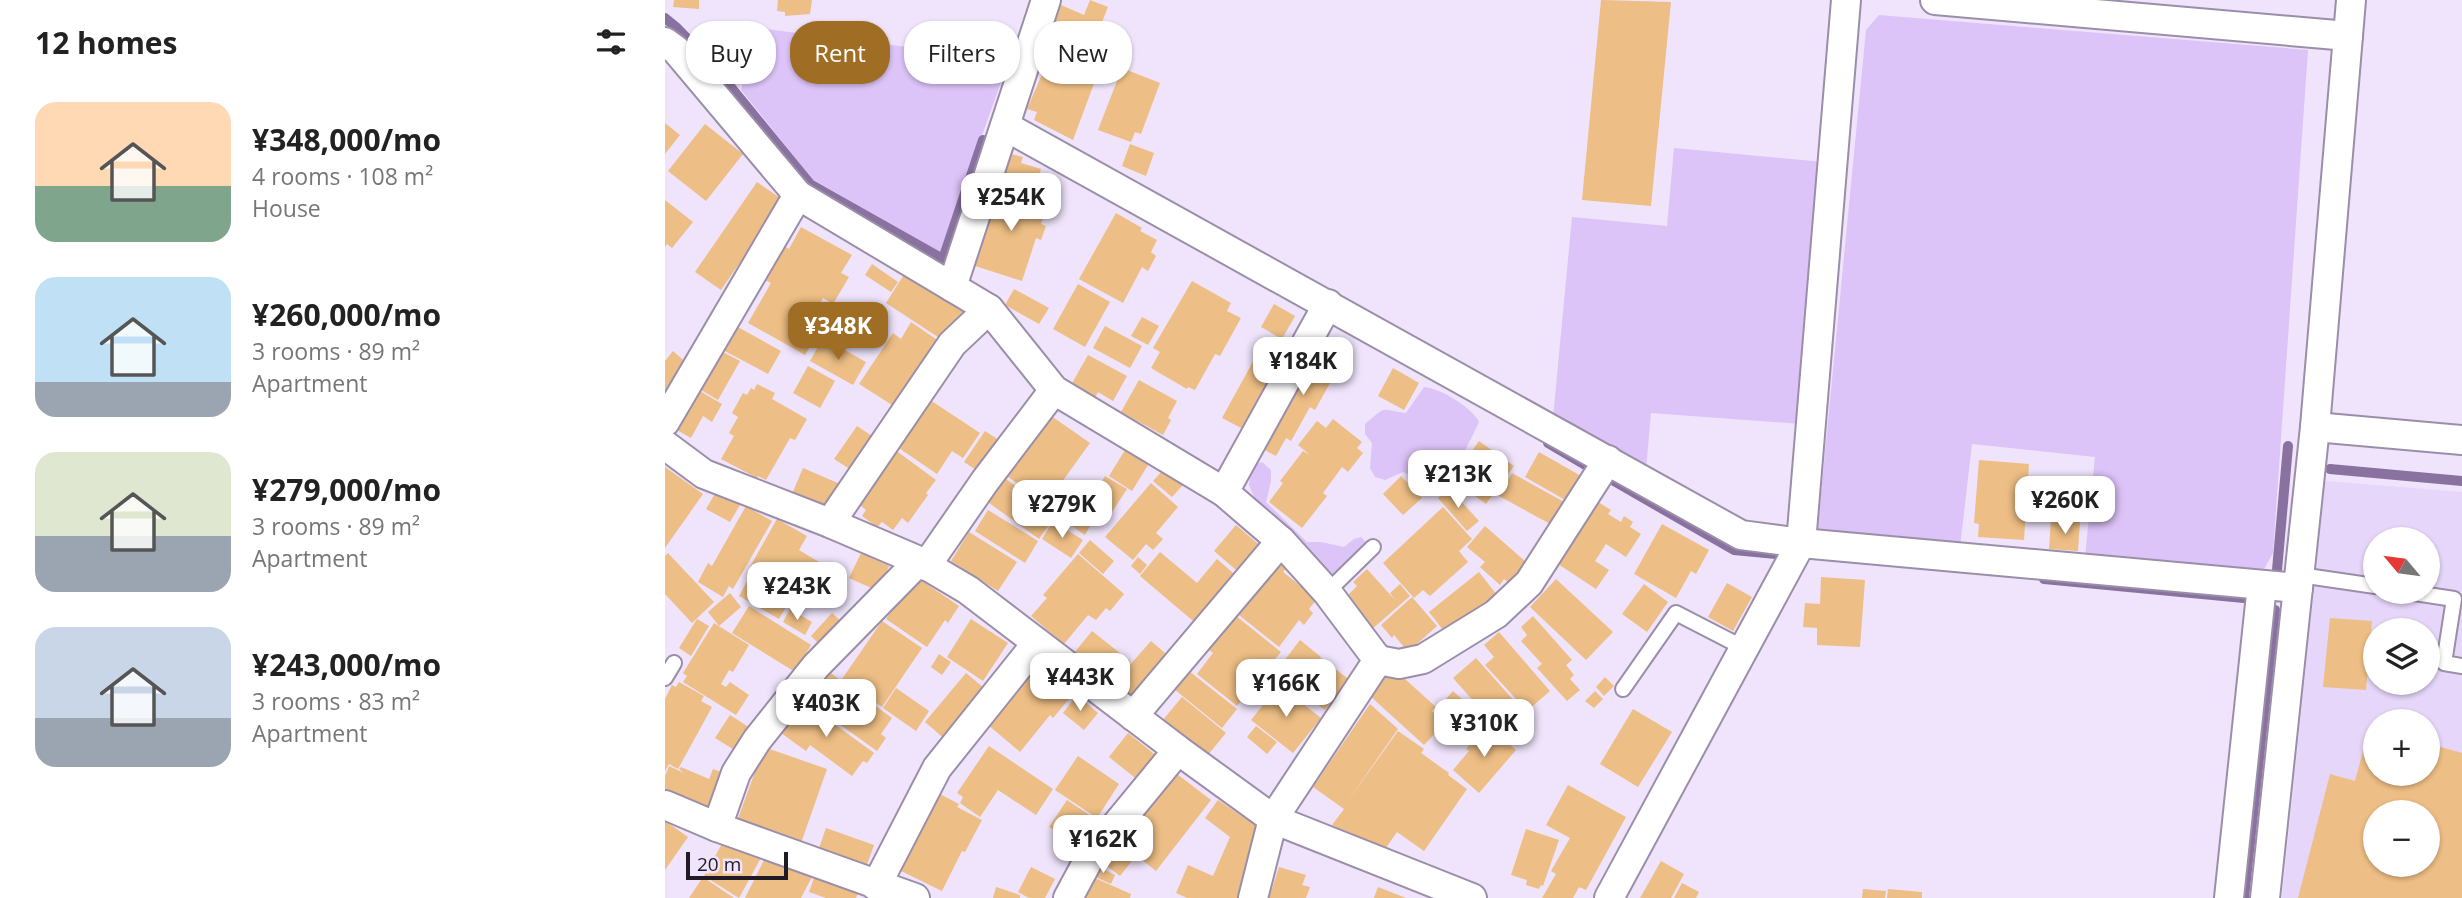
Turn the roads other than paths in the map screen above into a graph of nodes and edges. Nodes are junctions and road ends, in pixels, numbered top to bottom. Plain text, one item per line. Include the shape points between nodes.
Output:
1 (1046, 0) edge
2 (1846, 0) edge
3 (1935, 0) edge
4 (2351, 0) edge
5 (2348, 36) junction
6 (665, 42) edge
7 (1005, 126) junction
8 (799, 195) junction
9 (952, 287) junction
10 (1328, 304) junction
11 (989, 309) junction
12 (1054, 390) junction
13 (665, 422) edge
14 (2315, 427) junction
15 (2462, 440) edge
16 (665, 445) edge
17 (1608, 460) junction
18 (1224, 492) junction
19 (830, 523) junction
20 (1281, 541) junction
21 (1801, 543) junction
22 (1373, 547) dead end
23 (923, 564) junction
24 (2299, 582) junction
25 (2262, 585) junction
26 (2363, 585) edge
27 (1327, 592) junction
28 (2440, 597) edge
29 (1037, 643) junction
30 (1744, 648) junction
31 (1378, 660) junction
32 (674, 663) dead end
33 (2462, 666) edge
34 (665, 678) edge
35 (1623, 689) dead end
36 (1133, 716) junction
37 (1178, 750) junction
38 (665, 805) edge
39 (1273, 819) junction
40 (717, 827) junction
41 (892, 893) edge
42 (1068, 898) edge
43 (1253, 898) edge
44 (1472, 898) edge
45 (1609, 898) edge
46 (2228, 898) edge
47 (2265, 898) edge

1 - 7 street
2 - 21 street
3 - 5 street
4 - 5 street
5 - 14 street
6 - 8 street
7 - 9 street
7 - 10 street
8 - 9 street
8 - 13 street
9 - 11 street
10 - 17 street
10 - 18 street
11 - 12 street
11 - 19 street via 952,345
12 - 18 street
12 - 23 street
14 - 15 street
14 - 24 street
16 - 19 street via 704,474
17 - 21 street via 1741,535
17 - 31 street via 1529,583 1496,614 1423,659 1399,664
18 - 20 street
19 - 23 street
20 - 27 street
20 - 36 street
21 - 25 street
21 - 30 street
22 - 27 lane
23 - 29 street via 968,590
23 - 40 street via 816,666 757,740 736,773
24 - 25 street
24 - 26 lane
24 - 47 street
25 - 46 street
27 - 31 street
28 - 33 lane via 2454,599 2444,663
29 - 36 street
29 - 41 street via 937,768
30 - 35 lane via 1676,613
30 - 45 street
31 - 39 street
32 - 34 lane
36 - 37 street
37 - 39 street
37 - 42 street via 1090,857
38 - 40 street
39 - 43 street
39 - 44 street
40 - 41 street

